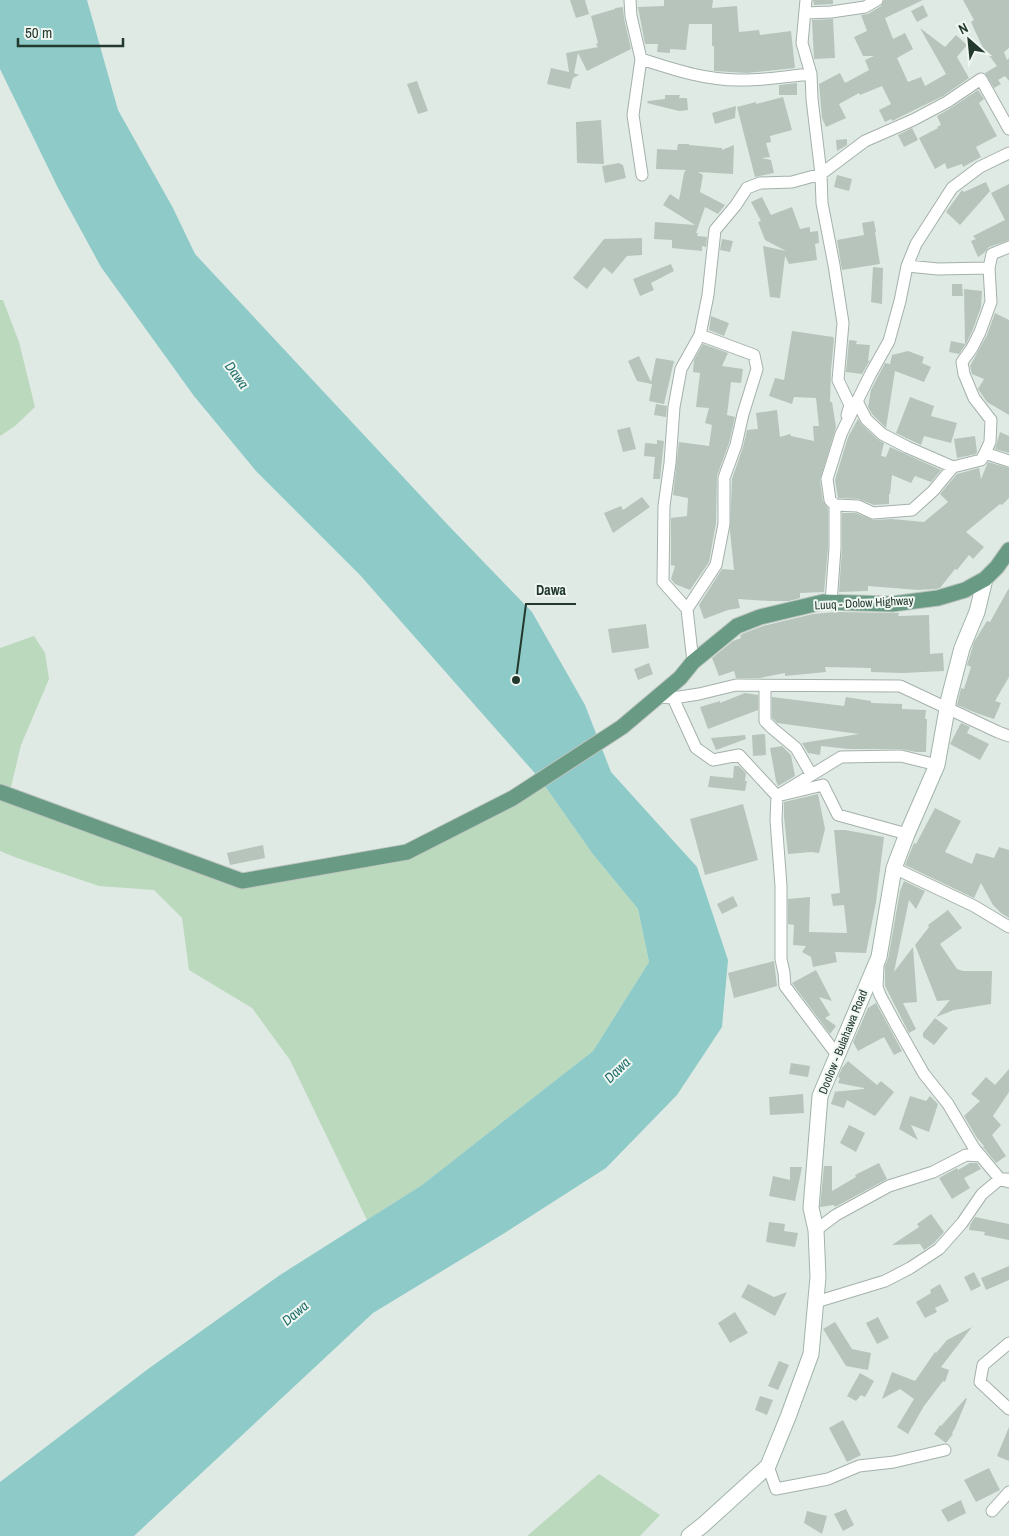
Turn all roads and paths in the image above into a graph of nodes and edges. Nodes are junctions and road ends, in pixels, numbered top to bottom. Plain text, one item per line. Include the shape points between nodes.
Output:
1 (630, 0) edge
2 (806, 0) edge
3 (877, 0) edge
4 (805, 13) junction
5 (641, 59) junction
6 (811, 74) junction
7 (1009, 129) edge
8 (1009, 152) edge
9 (822, 174) junction
10 (642, 175) dead end
11 (1009, 246) edge
12 (907, 266) junction
13 (989, 268) junction
14 (700, 335) junction
15 (857, 401) junction
16 (841, 434) junction
17 (985, 453) junction
18 (1009, 461) edge
19 (953, 467) junction
20 (835, 505) junction
21 (1009, 550) edge
22 (985, 578) junction
23 (830, 603) junction
24 (687, 610) junction
25 (693, 662) junction
26 (765, 686) junction
27 (657, 697) junction
28 (673, 698) junction
29 (947, 708) junction
30 (1009, 736) edge
31 (937, 765) junction
32 (811, 774) junction
33 (0, 792) edge
34 (777, 796) junction
35 (907, 834) junction
36 (894, 868) junction
37 (1009, 926) edge
38 (879, 957) junction
39 (837, 1055) junction
40 (981, 1156) junction
41 (1006, 1180) edge
42 (816, 1230) junction
43 (816, 1302) junction
44 (1009, 1343) edge
45 (1009, 1409) edge
46 (945, 1450) dead end
47 (768, 1466) junction
48 (1009, 1492) edge
49 (992, 1511) dead end
50 (689, 1536) edge

1 - 5 street
2 - 4 street
3 - 4 street via 865,7
4 - 6 street via 802,42
5 - 6 street via 707,78 739,80
5 - 10 street via 633,115
6 - 9 street
7 - 9 street via 981,79 947,102 865,141
8 - 12 street via 980,167 952,188 916,244
9 - 14 street via 792,182 760,183 747,188 715,230
9 - 16 street via 822,203 843,323 838,380 850,405
11 - 13 street via 992,254
12 - 13 street
12 - 15 street via 890,341
13 - 17 street via 991,302 980,332 962,362 974,398 991,420 990,442
14 - 24 street via 680,369 664,506 663,582
14 - 24 street via 754,355 757,370 724,478 724,524 716,566
15 - 16 street
15 - 19 street via 866,419 882,434
16 - 20 street via 828,479 830,500
17 - 18 street
17 - 19 street via 981,460
19 - 20 street via 912,510 873,513 858,506
20 - 23 street
21 - 22 main road, Luuq - Dolow Highway
22 - 23 main road, Luuq - Dolow Highway via 966,590 938,598 892,604
22 - 29 main road, Doolow - Bulahawa Road
23 - 25 main road, Luuq - Dolow Highway via 760,617 737,626
24 - 25 street
25 - 27 main road, Luuq - Dolow Highway
26 - 28 street via 736,685
26 - 29 street via 900,686
26 - 32 street via 765,721 796,748
27 - 28 street
27 - 33 main road, Luuq - Dolow Highway via 622,727 512,798 407,852 242,881
28 - 34 street via 696,748 713,760 739,755
29 - 30 street
29 - 31 main road, Doolow - Bulahawa Road
31 - 32 street via 901,756 841,757
31 - 35 main road, Doolow - Bulahawa Road
32 - 34 street
34 - 35 street via 823,786 838,815
34 - 39 street via 781,959 785,986
35 - 36 main road, Doolow - Bulahawa Road
36 - 37 street
36 - 38 main road, Doolow - Bulahawa Road
38 - 39 main road, Doolow - Bulahawa Road
38 - 40 street via 877,987 895,1023 924,1074 948,1104
39 - 42 main road, Doolow - Bulahawa Road via 820,1096 811,1208
40 - 41 street
40 - 42 street via 966,1155 933,1172 889,1186 836,1215
41 - 43 street via 982,1194 939,1249 910,1268 886,1281
42 - 43 main road, Doolow - Bulahawa Road
43 - 47 main road, Doolow - Bulahawa Road via 811,1354
44 - 45 street via 983,1365 980,1382
46 - 47 street via 859,1466 828,1479 776,1489
47 - 50 main road, Doolow - Bulahawa Road
48 - 49 street

